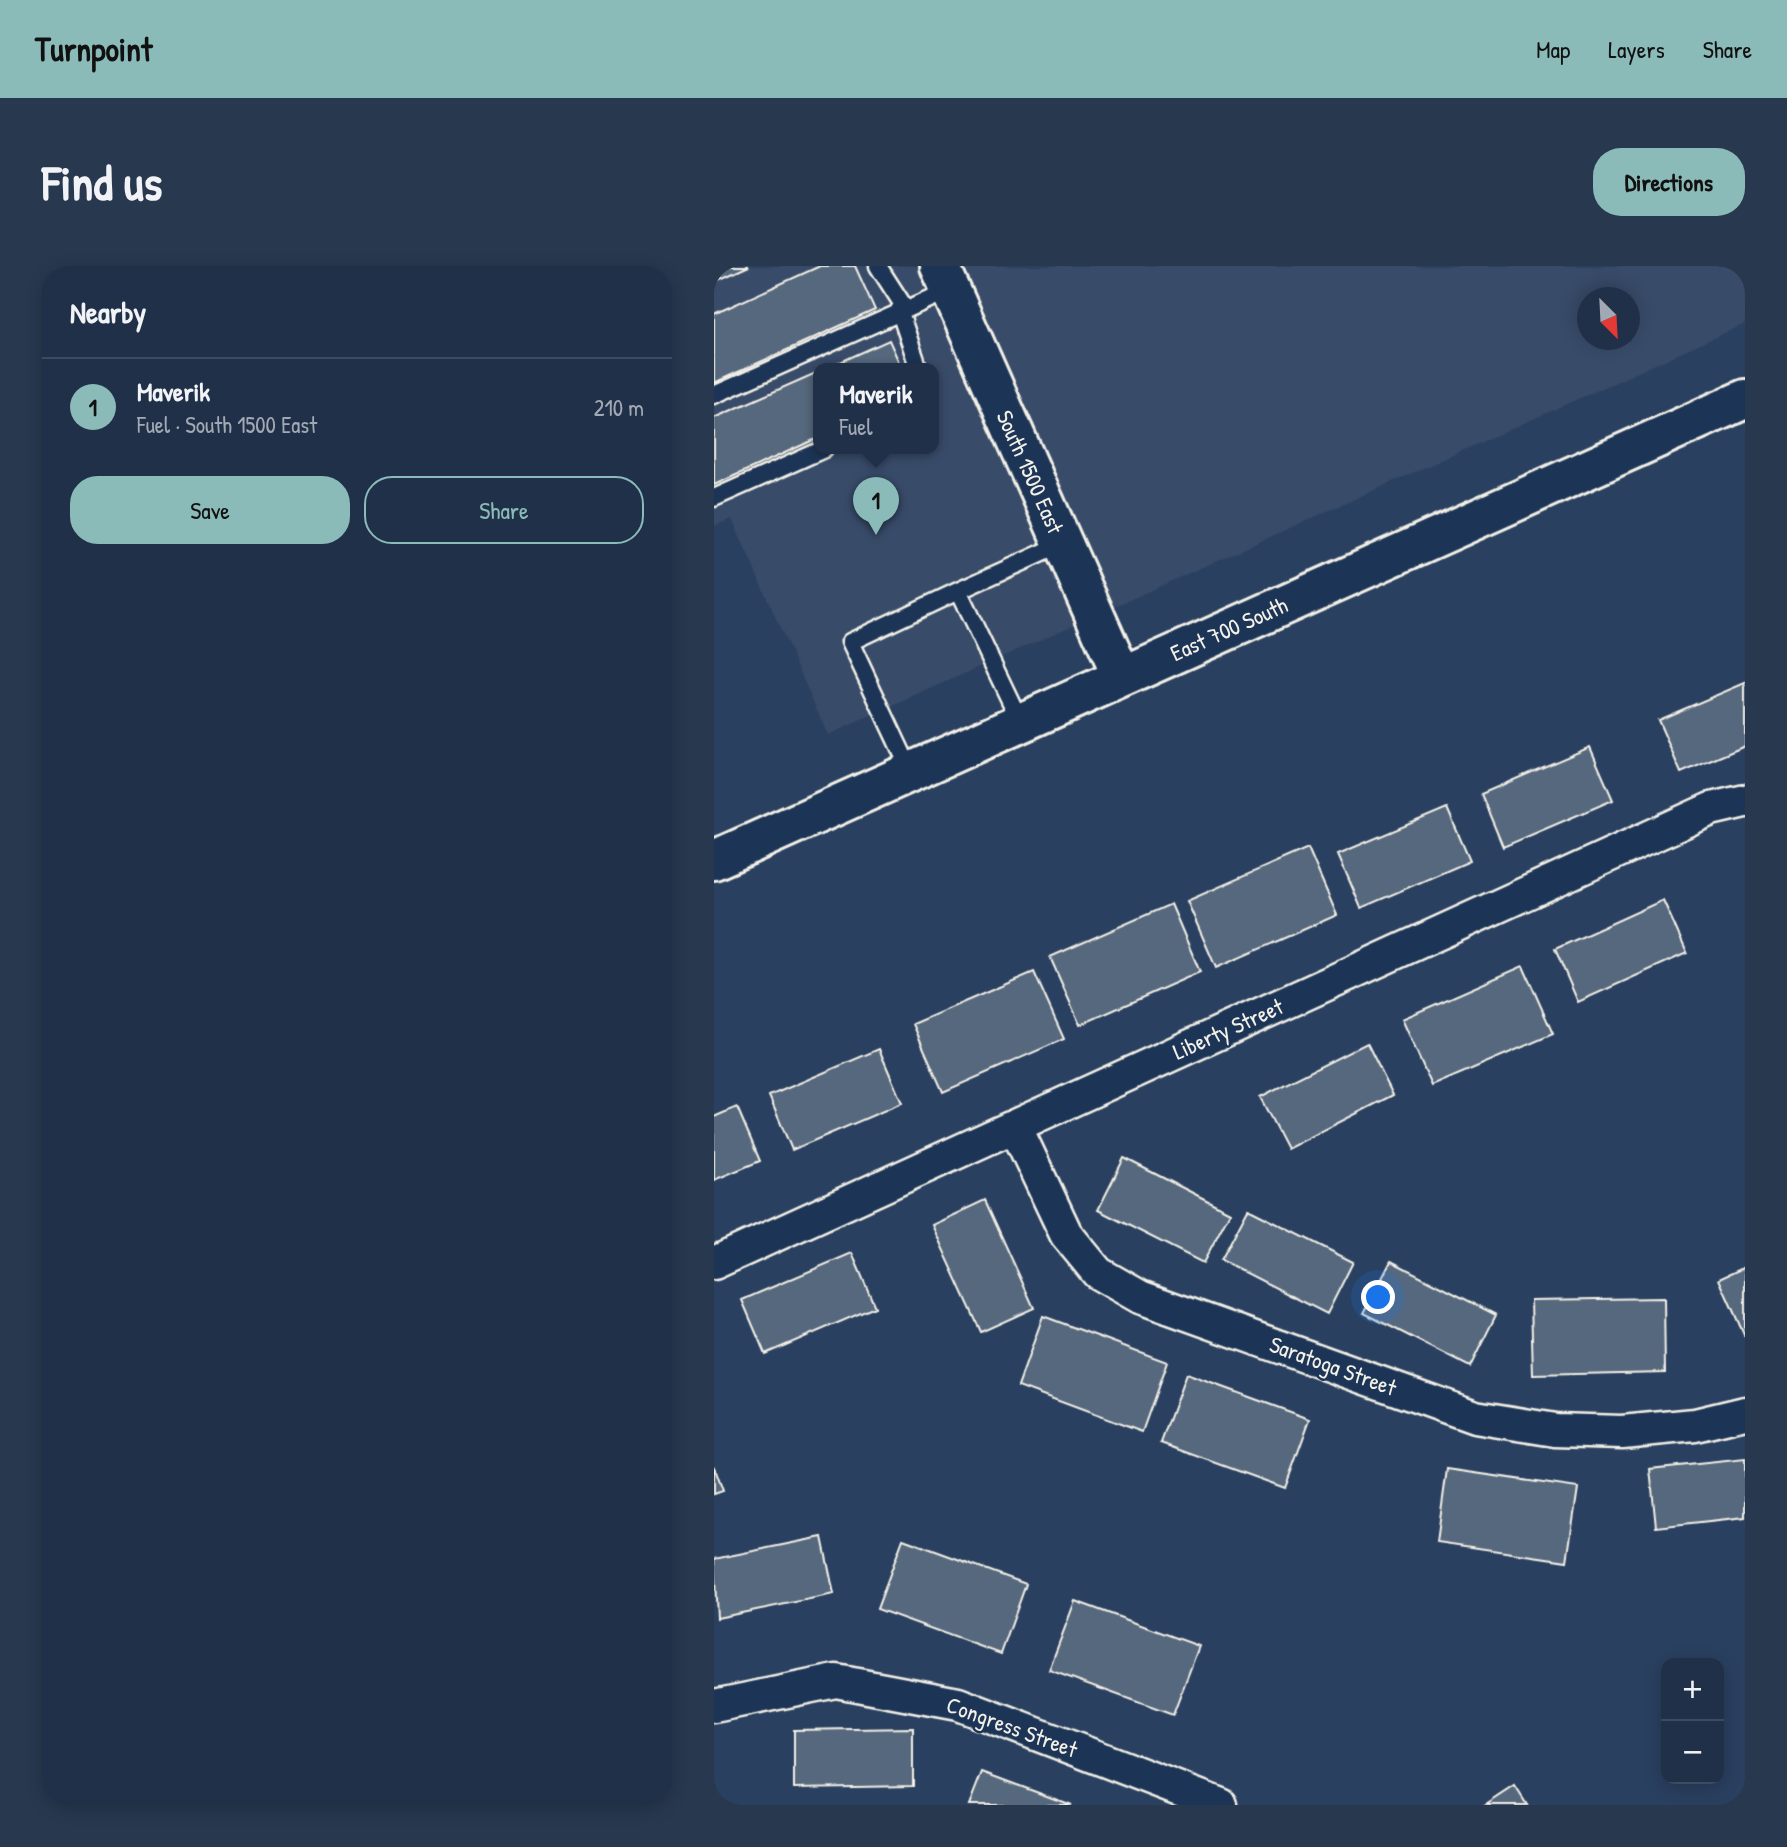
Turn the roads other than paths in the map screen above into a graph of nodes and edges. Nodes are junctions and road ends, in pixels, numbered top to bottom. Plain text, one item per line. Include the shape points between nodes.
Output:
1 (878, 266) edge
2 (945, 278) edge
3 (902, 309) junction
4 (917, 363) edge
5 (714, 395) edge
6 (1745, 399) edge
7 (813, 454) edge
8 (714, 498) edge
9 (1062, 544) junction
10 (958, 592) junction
11 (1122, 677) junction
12 (1020, 721) junction
13 (911, 772) junction
14 (1745, 801) edge
15 (714, 860) edge
16 (1015, 1126) junction
17 (714, 1263) edge
18 (1745, 1413) edge
19 (714, 1706) edge
20 (1221, 1805) edge

1 - 3 lane
2 - 3 lane
2 - 9 main road, South 1500 East
3 - 4 lane
3 - 5 lane
6 - 11 main road, East 700 South
7 - 8 lane
9 - 10 lane
9 - 11 main road, South 1500 East
10 - 12 lane
10 - 13 lane via 850,642
11 - 12 main road, East 700 South
12 - 13 main road, East 700 South
13 - 15 main road, East 700 South
14 - 16 street, Liberty Street via 1711,809
16 - 17 street, Liberty Street
16 - 18 street, Saratoga Street via 1066,1234 1098,1273 1140,1297 1475,1417 1555,1430 1622,1432 1695,1425
19 - 20 street, Congress Street via 836,1681 958,1704

